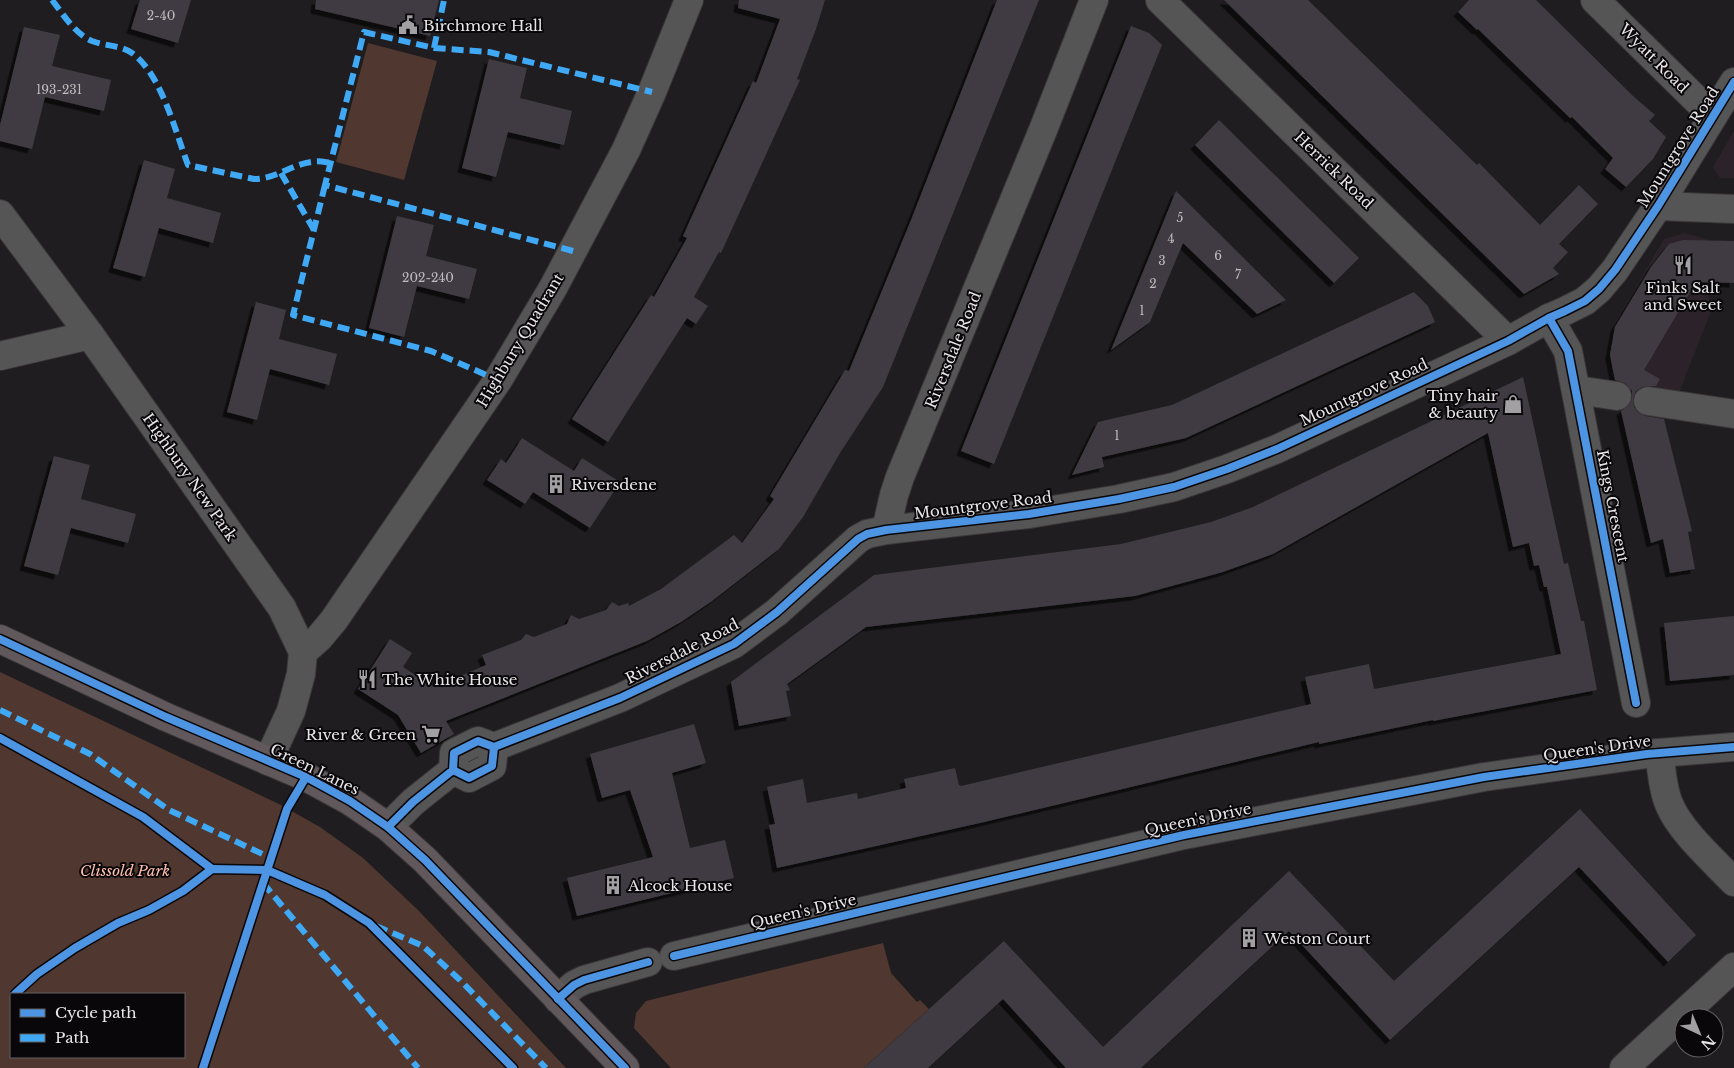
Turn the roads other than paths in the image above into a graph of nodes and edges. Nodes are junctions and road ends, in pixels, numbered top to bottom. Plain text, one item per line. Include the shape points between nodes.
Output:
1 (690, 0) edge
2 (1094, 0) edge
3 (1160, 0) edge
4 (1596, 0) edge
5 (1734, 82) edge
6 (1713, 116) junction
7 (1658, 206) junction
8 (1734, 209) edge
9 (0, 214) edge
10 (1550, 318) junction
11 (90, 335) junction
12 (1508, 341) junction
13 (0, 356) edge
14 (1577, 390) junction
15 (1617, 396) dead end
16 (1648, 401) dead end
17 (1734, 414) edge
18 (886, 530) junction
19 (0, 639) edge
20 (303, 652) junction
21 (1636, 703) dead end
22 (1734, 746) edge
23 (1660, 754) junction
24 (268, 761) junction
25 (388, 827) junction
26 (1734, 882) edge
27 (1734, 967) edge
28 (558, 999) junction
29 (625, 1068) edge
30 (1624, 1068) edge

1 - 20 street, Highbury Quadrant via 626,150 553,288 498,380 372,565 334,620
2 - 18 street, Riversdale Road via 900,477
3 - 12 street, Herrick Road
4 - 6 street, Wyatt Road
5 - 6 street, Mountgrove Road
6 - 7 street, Mountgrove Road
7 - 8 street
7 - 10 street, Mountgrove Road via 1599,289 1585,301
9 - 11 street, Highbury New Park
10 - 12 street, Mountgrove Road
10 - 14 street, Kings Crescent via 1568,351
11 - 13 street
11 - 20 street, Highbury New Park via 282,608
12 - 18 street, Mountgrove Road via 1277,449 1174,487 1057,510
14 - 15 street
14 - 21 street, Kings Crescent
16 - 17 street
18 - 25 street, Riversdale Road via 868,534 854,543 777,612 734,644 620,698 494,748 478,741 454,753 452,770 412,802
19 - 24 main road, Green Lanes
20 - 24 street via 291,711
22 - 23 street, Queen's Drive
23 - 26 street via 1665,790 1674,816
23 - 28 street, Queen's Drive via 1484,778 1184,835 661,959 584,980
24 - 25 main road, Green Lanes via 325,786
25 - 28 main road, Green Lanes via 441,877
27 - 30 street
28 - 29 main road, Green Lanes

